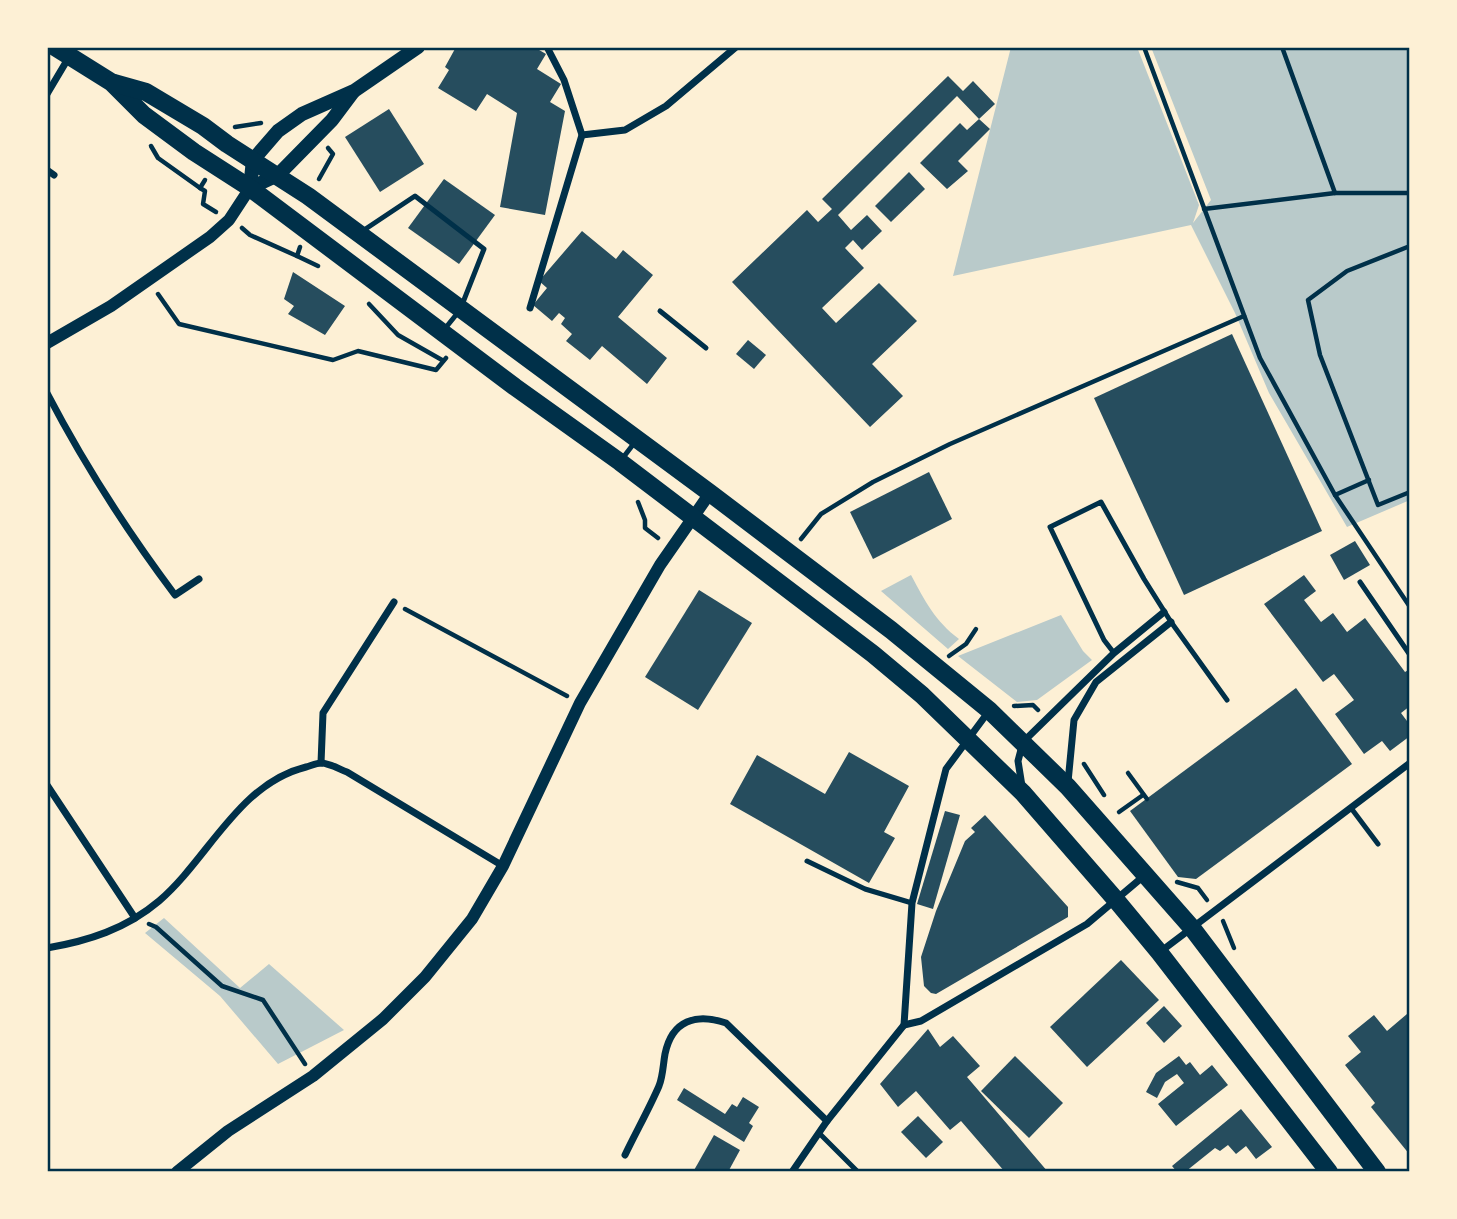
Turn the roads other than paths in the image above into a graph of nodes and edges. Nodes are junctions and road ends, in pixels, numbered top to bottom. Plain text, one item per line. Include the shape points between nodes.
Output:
1 (418, 47) edge
2 (547, 47) edge
3 (736, 47) edge
4 (62, 52) edge
5 (110, 82) junction
6 (354, 91) junction
7 (47, 94) edge
8 (582, 135) junction
9 (253, 160) junction
10 (278, 175) junction
11 (250, 188) junction
12 (358, 234) junction
13 (530, 308) dead end
14 (460, 310) junction
15 (660, 311) dead end
16 (442, 332) junction
17 (47, 343) edge
18 (706, 348) dead end
19 (47, 393) edge
20 (637, 439) junction
21 (620, 462) junction
22 (710, 493) junction
23 (693, 517) junction
24 (199, 579) dead end
25 (1360, 582) dead end
26 (394, 602) road end
27 (1164, 612) junction
28 (1171, 622) junction
29 (1114, 653) junction
30 (1410, 655) edge
31 (1227, 699) dead end
32 (989, 710) junction
33 (968, 738) junction
34 (1023, 743) junction
35 (321, 763) junction
36 (1410, 764) edge
37 (47, 785) edge
38 (1068, 787) junction
39 (1023, 793) junction
40 (1351, 808) junction
41 (1378, 844) dead end
42 (807, 861) dead end
43 (503, 866) junction
44 (1145, 875) junction
45 (1116, 900) junction
46 (912, 903) junction
47 (135, 918) junction
48 (1192, 928) junction
49 (47, 948) edge
50 (1159, 952) junction
51 (904, 1026) junction
52 (827, 1121) junction
53 (819, 1133) junction
54 (625, 1154) dead end
55 (177, 1172) edge
56 (792, 1172) edge
57 (858, 1172) edge
58 (1329, 1172) edge
59 (1377, 1172) edge

1 - 6 main road
2 - 8 street via 564,80
3 - 8 street via 666,106 625,130
4 - 5 main road
4 - 7 street
5 - 9 main road via 146,92
5 - 11 main road via 144,115
6 - 9 main road via 302,114 278,131
6 - 10 main road
8 - 13 street
9 - 10 main road
9 - 11 main road
10 - 11 main road
10 - 12 main road
11 - 16 main road
11 - 17 street via 229,220 210,237 111,306
12 - 14 main road
12 - 14 lane via 415,195 484,249
14 - 16 lane
14 - 20 main road
15 - 18 lane
16 - 21 main road
19 - 24 street via 79,453 175,595
20 - 21 lane
20 - 22 main road
21 - 23 main road
22 - 23 street
22 - 32 main road
23 - 33 main road via 873,654
23 - 43 street via 580,703
25 - 30 lane
26 - 35 street via 323,713
27 - 28 lane
27 - 29 street
27 - 29 lane via 1101,502 1050,527
28 - 31 lane
28 - 38 street via 1096,681 1074,720
29 - 34 street
32 - 33 street
32 - 34 main road
33 - 39 main road
33 - 46 street via 946,769
34 - 38 main road
34 - 39 street via 1018,761
35 - 43 street via 346,772
35 - 47 street via 277,777 258,790 176,884
36 - 40 street
37 - 47 street
38 - 44 main road
39 - 45 main road
40 - 41 lane
40 - 48 street
42 - 46 lane via 865,889
43 - 55 street via 472,919 383,1019 313,1076 228,1131
44 - 45 street
44 - 48 main road
45 - 50 main road
45 - 51 street via 1087,924 921,1021
46 - 51 street
47 - 49 street via 83,942
48 - 50 street
48 - 59 main road
50 - 58 main road
51 - 52 street
52 - 53 street
52 - 54 street via 726,1023 693,1018 670,1039 659,1086
53 - 56 street
53 - 57 lane

